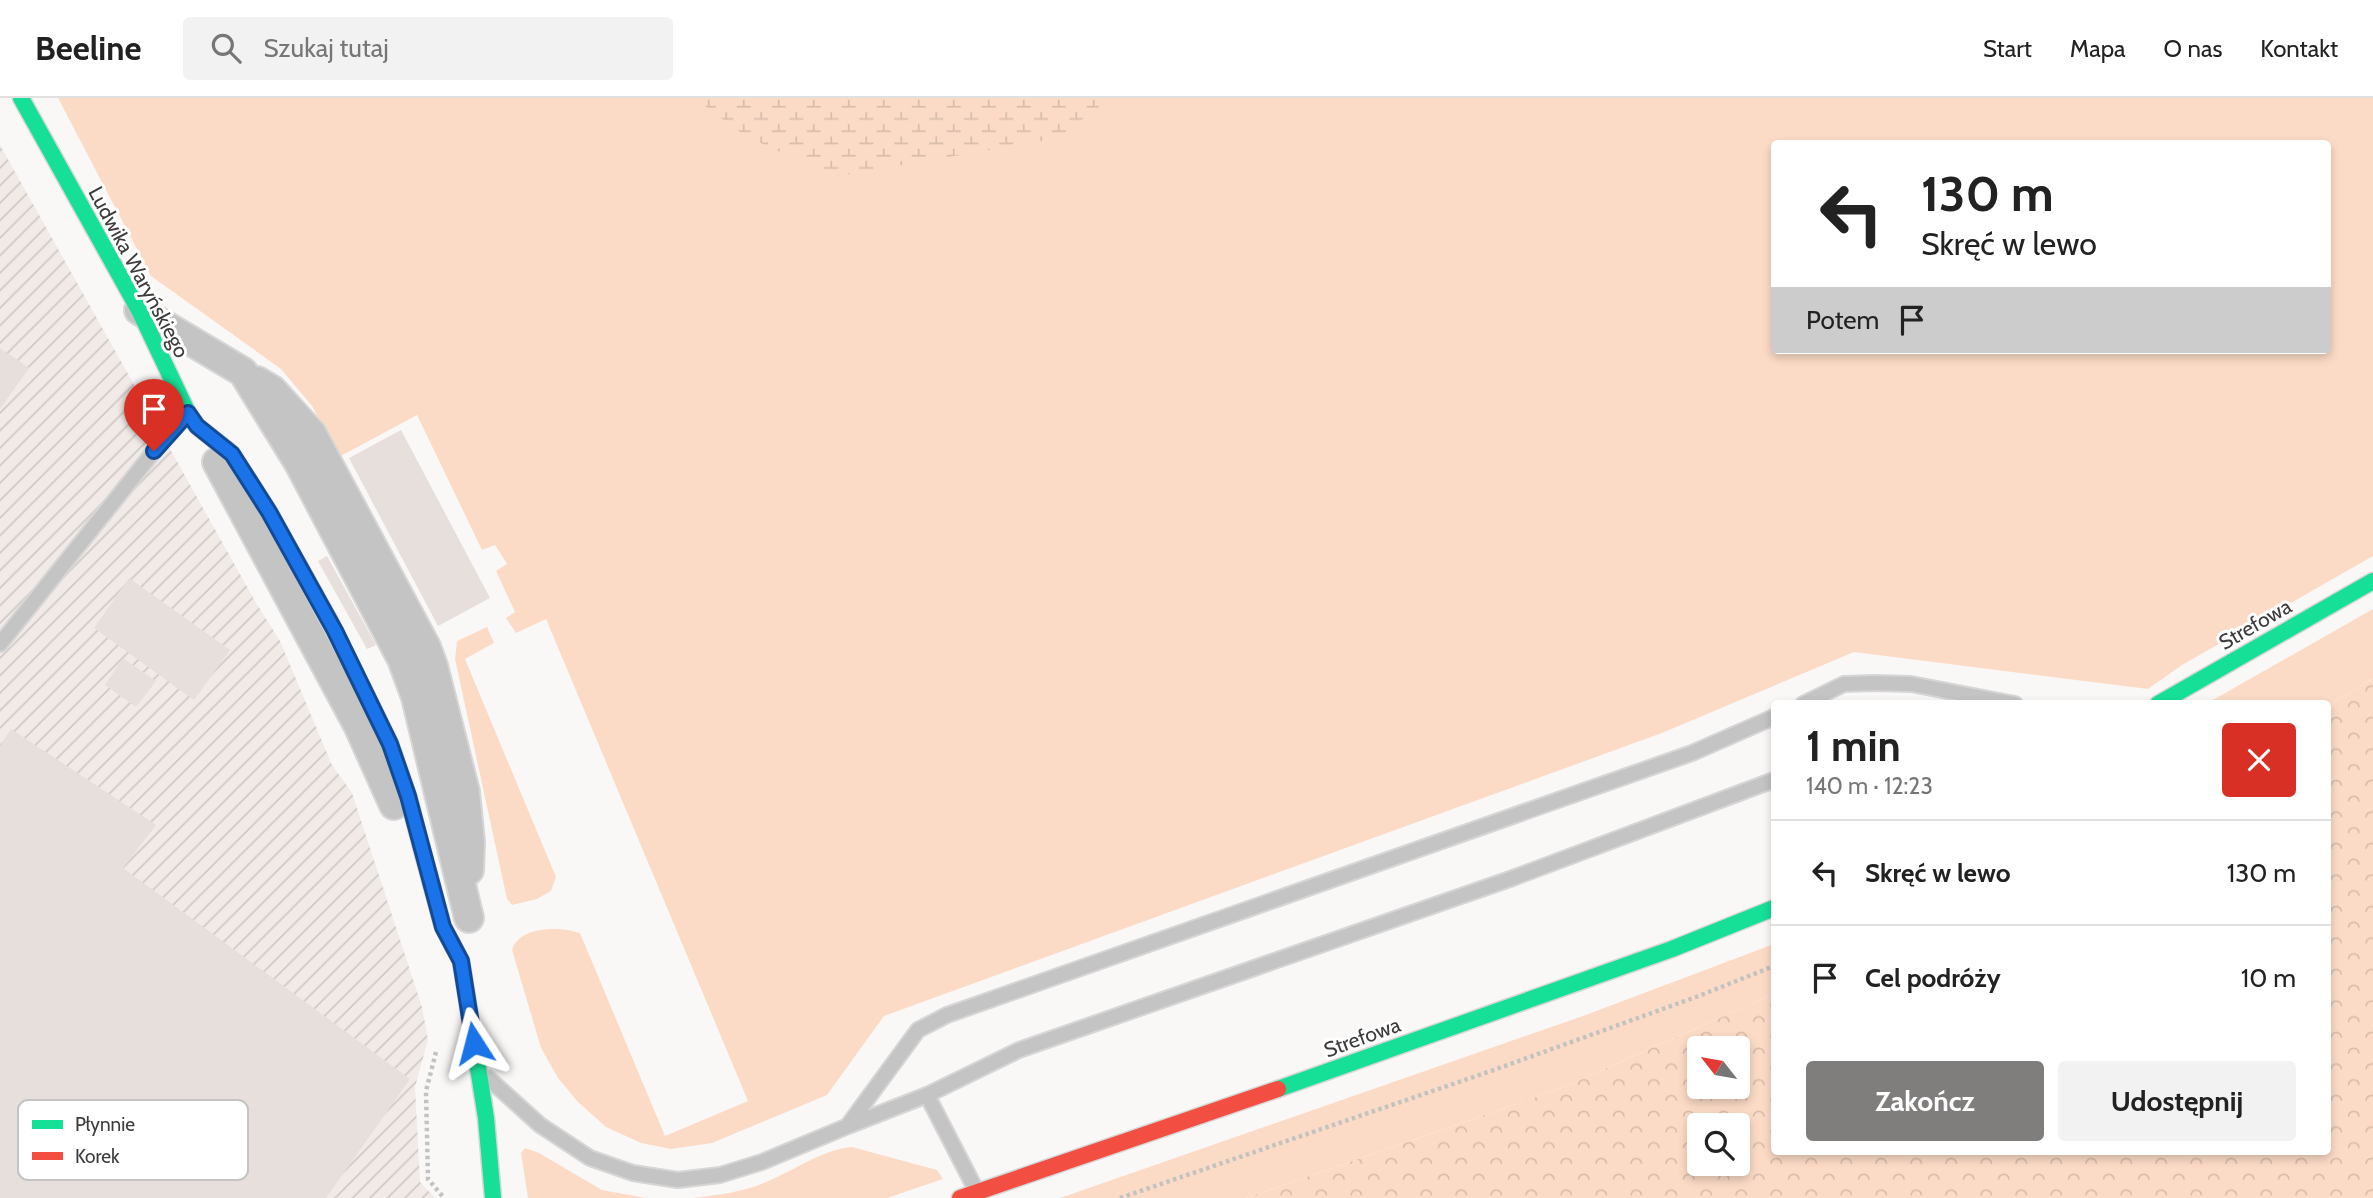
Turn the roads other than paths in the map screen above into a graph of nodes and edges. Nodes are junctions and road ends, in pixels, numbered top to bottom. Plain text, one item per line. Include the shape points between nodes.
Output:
1 (21, 98) edge
2 (139, 310) junction
3 (192, 419) junction
4 (2373, 581) edge
5 (0, 644) edge
6 (1811, 700) edge
7 (1984, 700) edge
8 (2165, 700) edge
9 (1771, 718) edge
10 (1771, 781) edge
11 (1771, 909) edge
12 (456, 922) junction
13 (461, 961) joint
14 (479, 1070) junction
15 (927, 1095) junction
16 (848, 1126) junction
17 (978, 1192) junction
18 (492, 1198) edge
19 (960, 1198) edge

1 - 2 street, Ludwika Waryńskiego
2 - 3 street, Ludwika Waryńskiego
2 - 12 street via 243,372 299,463 402,659 416,696
3 - 5 lane via 172,430
3 - 12 street via 359,727
4 - 8 street, Strefowa
6 - 7 lane via 1844,684 1874,682 1911,684
9 - 16 lane via 1692,754 947,1015 918,1030
10 - 15 lane via 1510,879 1019,1050
11 - 17 street, Strefowa via 1672,949
12 - 13 street
13 - 14 street
14 - 16 lane via 540,1125 590,1158 633,1173 678,1180 720,1175 762,1162
14 - 18 street
15 - 16 lane
15 - 17 lane
17 - 19 street, Strefowa

